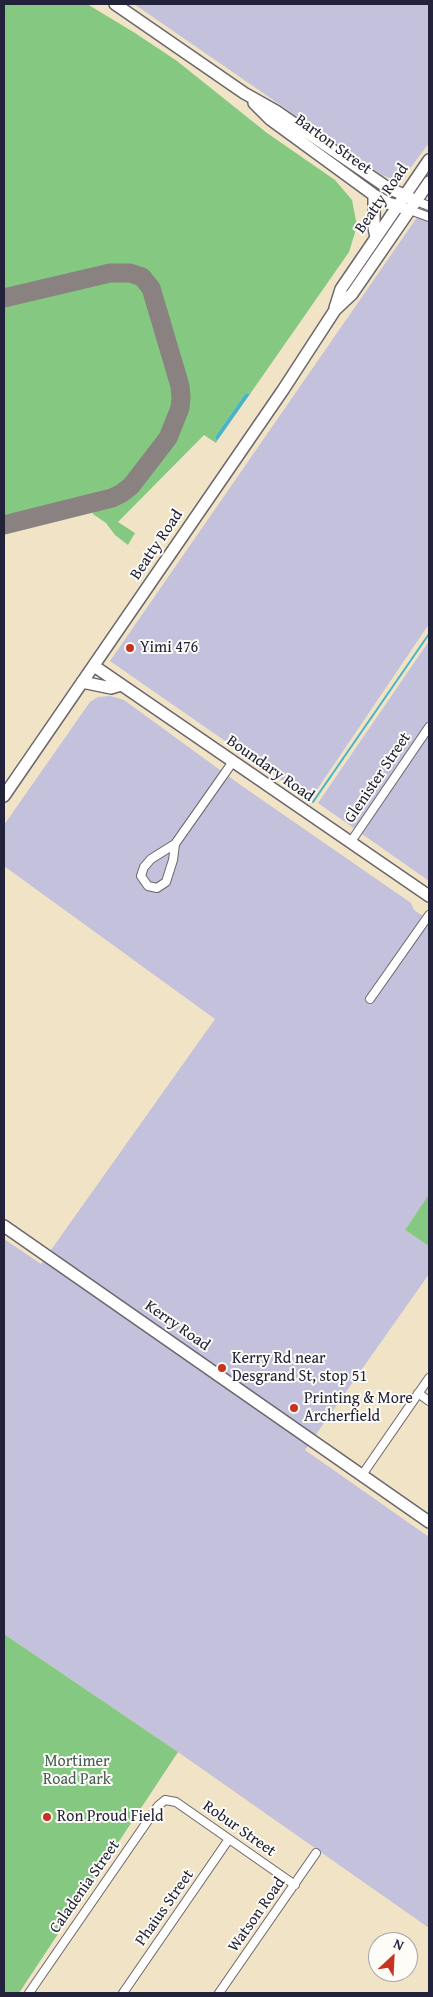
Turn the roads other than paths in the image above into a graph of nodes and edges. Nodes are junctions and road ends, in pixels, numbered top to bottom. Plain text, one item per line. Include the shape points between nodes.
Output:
1 (115, 4) edge
2 (244, 93) junction
3 (429, 160) edge
4 (429, 182) edge
5 (374, 195) junction
6 (405, 195) junction
7 (413, 206) junction
8 (429, 206) edge
9 (397, 207) junction
10 (429, 217) edge
11 (376, 237) junction
12 (335, 310) junction
13 (94, 666) junction
14 (82, 682) junction
15 (121, 685) junction
16 (429, 727) edge
17 (232, 763) junction
18 (4, 796) edge
19 (350, 843) junction
20 (175, 844) junction
21 (429, 896) edge
22 (429, 915) edge
23 (370, 999) dead end
24 (4, 1226) edge
25 (429, 1378) edge
26 (418, 1393) junction
27 (429, 1401) edge
28 (362, 1475) junction
29 (429, 1522) edge
30 (167, 1800) joint
31 (229, 1839) junction
32 (316, 1853) dead end
33 (295, 1885) junction
34 (29, 1993) edge
35 (123, 1993) edge
36 (219, 1993) edge

1 - 2 main road, Barton Street
2 - 5 main road, Barton Street via 270,119
2 - 6 main road, Barton Street via 276,111 385,186
3 - 6 main road, Beatty Road
4 - 7 main road, Beatty Road
5 - 9 main road, Barton Street
5 - 11 main road
6 - 7 main road, Barton Street
6 - 9 main road, Beatty Road
7 - 8 street
7 - 9 main road, Barton Street
7 - 10 street
7 - 12 main road, Beatty Road via 352,294
9 - 11 main road, Beatty Road
11 - 12 main road, Beatty Road via 341,289
12 - 13 main road, Beatty Road
13 - 14 main road, Beatty Road
13 - 15 main road, Boundary Road
14 - 15 main road via 111,688
14 - 18 main road, Beatty Road
15 - 17 main road, Boundary Road
16 - 19 street, Glenister Street
17 - 19 main road, Boundary Road
17 - 20 street
19 - 21 main road, Boundary Road
20 - 20 street via 166,882 157,888 148,886 141,876 144,867
22 - 23 street
24 - 28 main road, Kerry Road
25 - 26 street
26 - 27 street
26 - 28 street
28 - 29 main road, Kerry Road
30 - 31 street, Robur Street via 176,1802
30 - 34 street, Caladenia Street via 158,1806
31 - 33 street, Robur Street
31 - 35 street, Phaius Street
32 - 33 street, Watson Road
33 - 36 street, Watson Road

